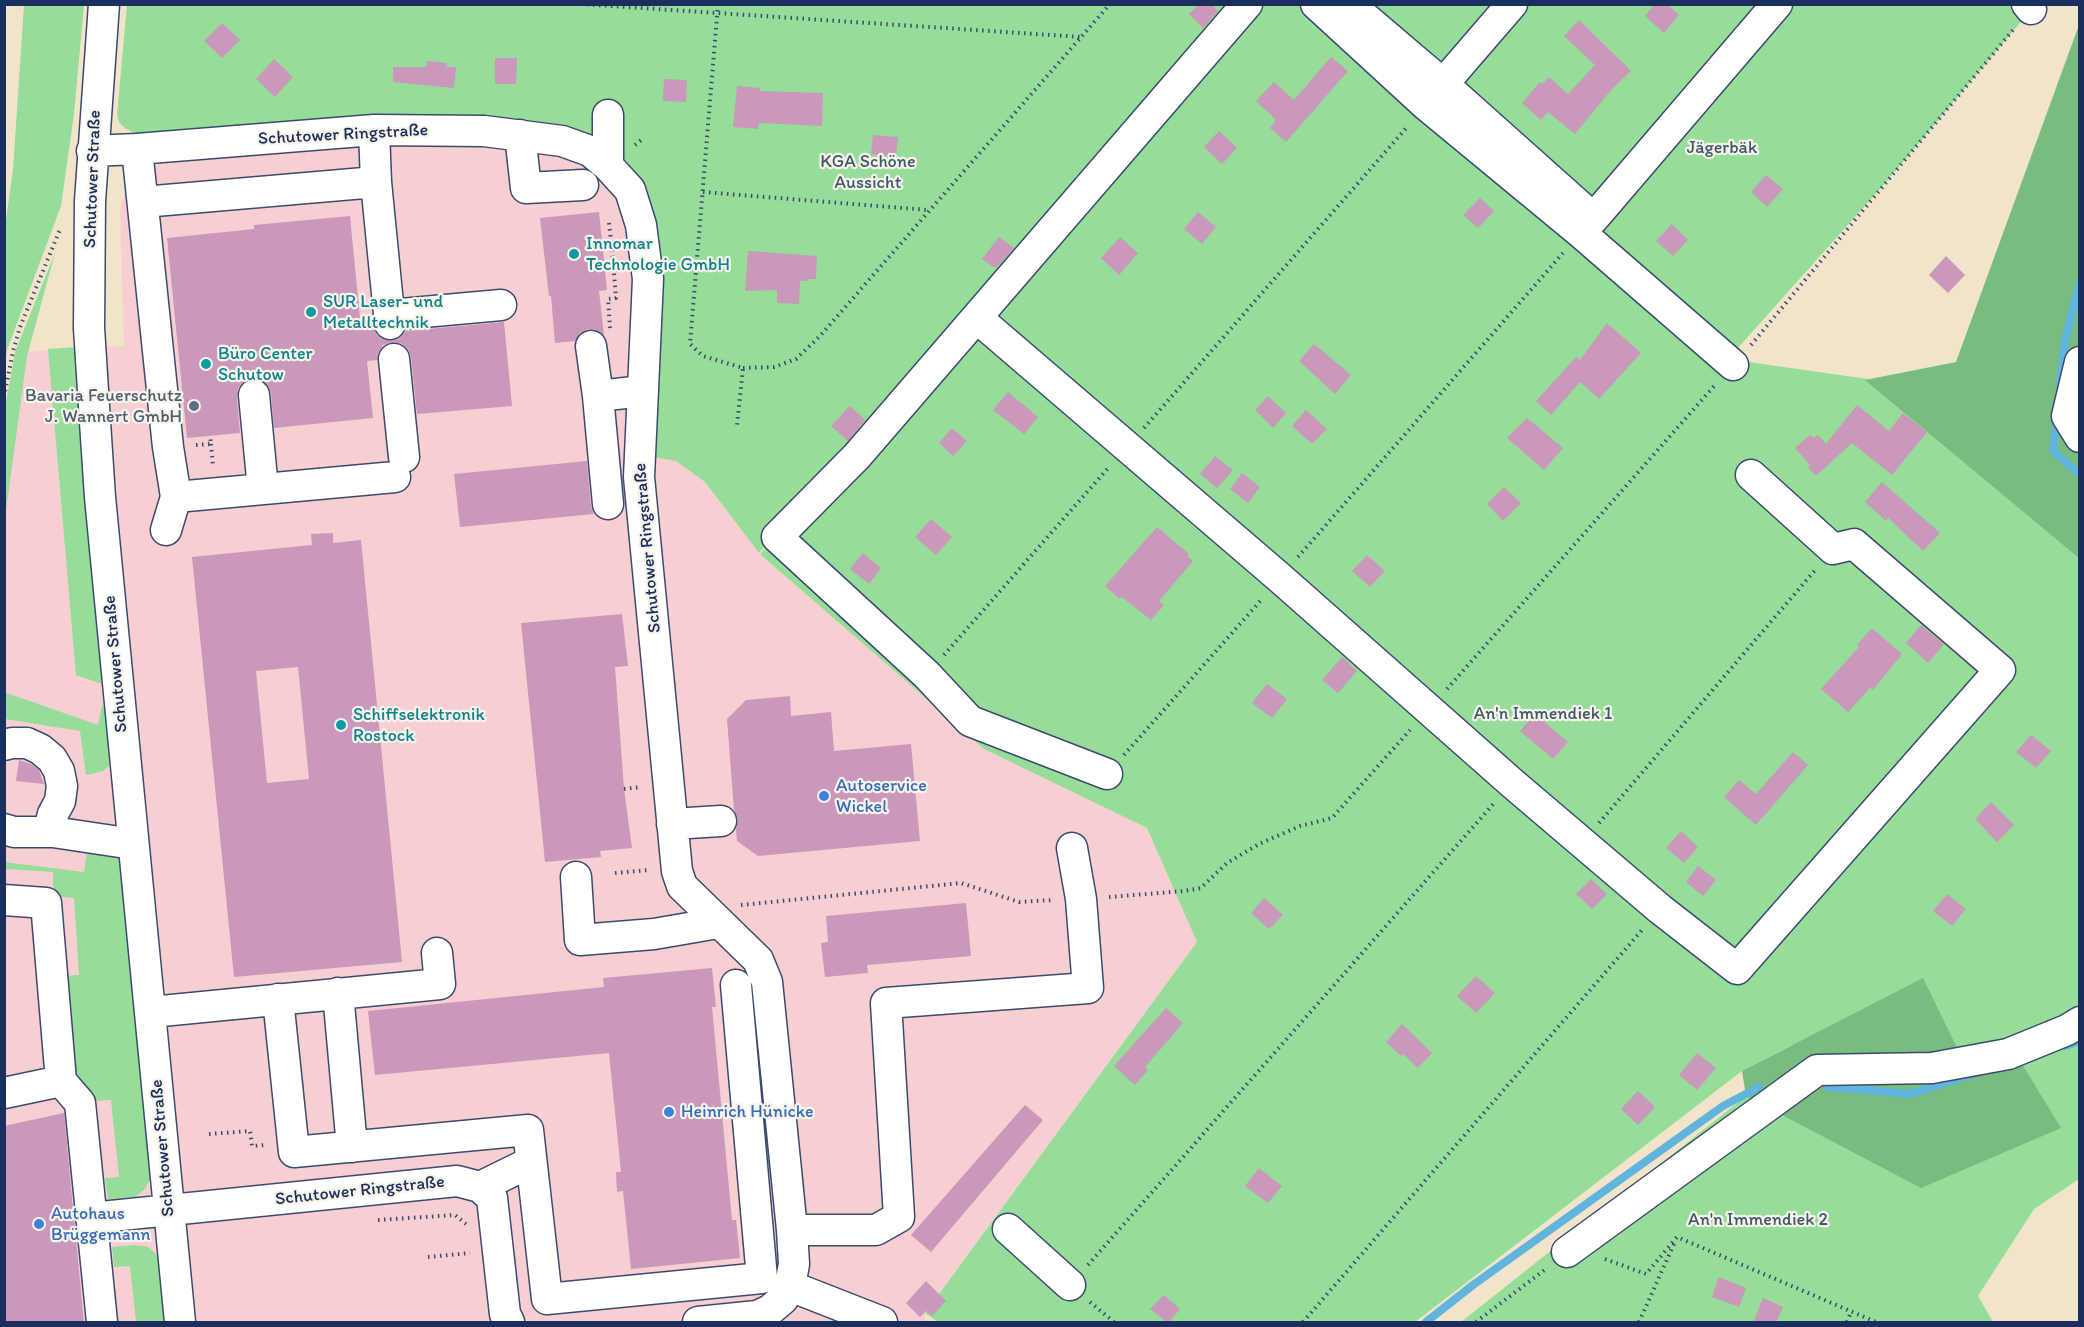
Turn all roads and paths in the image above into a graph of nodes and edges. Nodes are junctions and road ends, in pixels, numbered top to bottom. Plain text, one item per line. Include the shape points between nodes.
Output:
1 (104, 4) edge
2 (581, 4) edge
3 (718, 4) edge
4 (1110, 4) edge
5 (1247, 4) edge
6 (1316, 4) edge
7 (1349, 4) edge
8 (1512, 4) edge
9 (1777, 4) edge
10 (2029, 7) edge
11 (717, 14) junction
12 (1082, 37) junction
13 (1435, 94) junction
14 (608, 115) dead end
15 (374, 130) junction
16 (520, 135) junction
17 (137, 149) junction
18 (92, 151) junction
19 (608, 166) junction
20 (376, 182) junction
21 (584, 186) dead end
22 (703, 192) junction
23 (143, 202) junction
24 (929, 210) junction
25 (609, 218) dead end
26 (62, 225) dead end
27 (1587, 226) junction
28 (645, 246) junction
29 (612, 249) junction
30 (501, 305) dead end
31 (977, 318) junction
32 (601, 340) joint
33 (1740, 357) junction
34 (394, 359) dead end
35 (2079, 362) edge
36 (743, 368) junction
37 (643, 391) junction
38 (254, 394) dead end
39 (598, 396) junction
40 (4, 397) edge
41 (737, 425) dead end
42 (2079, 437) edge
43 (1127, 447) junction
44 (1751, 475) dead end
45 (263, 489) junction
46 (176, 497) junction
47 (608, 504) dead end
48 (166, 531) dead end
49 (1833, 549) junction
50 (1280, 578) junction
51 (927, 675) junction
52 (1429, 709) junction
53 (4, 745) edge
54 (1107, 774) joint
55 (1512, 783) junction
56 (640, 787) dead end
57 (642, 799) dead end
58 (722, 821) dead end
59 (672, 824) junction
60 (4, 829) edge
61 (53, 832) junction
62 (1582, 842) junction
63 (134, 844) junction
64 (1072, 848) dead end
65 (650, 870) dead end
66 (615, 873) dead end
67 (576, 877) dead end
68 (1081, 899) junction
69 (4, 900) edge
70 (1660, 909) junction
71 (711, 916) junction
72 (437, 953) dead end
73 (736, 985) dead end
74 (338, 993) junction
75 (278, 999) junction
76 (151, 1012) junction
77 (2079, 1022) edge
78 (61, 1081) junction
79 (4, 1093) edge
80 (209, 1134) dead end
81 (294, 1144) junction
82 (352, 1147) junction
83 (531, 1162) junction
84 (480, 1186) junction
85 (169, 1210) junction
86 (91, 1218) junction
87 (371, 1220) dead end
88 (469, 1227) dead end
89 (1008, 1229) dead end
90 (792, 1230) junction
91 (1677, 1237) junction
92 (479, 1249) junction
93 (1567, 1252) junction
94 (428, 1257) dead end
95 (472, 1264) dead end
96 (1070, 1285) junction
97 (790, 1286) junction
98 (1851, 1312) junction
99 (760, 1320) edge
100 (102, 1323) edge
101 (180, 1323) edge
102 (509, 1323) edge
103 (698, 1323) edge
104 (882, 1323) edge
105 (1114, 1323) edge
106 (1303, 1323) edge
107 (1476, 1323) edge
108 (1638, 1323) edge
109 (1847, 1323) edge
110 (1876, 1323) edge

1 - 18 street, Schutower Straße
2 - 11 path
3 - 11 path
4 - 12 path
5 - 31 street
6 - 13 street
7 - 13 street
8 - 13 street
9 - 27 street
10 - 33 path
11 - 12 path
11 - 22 path
12 - 24 path
13 - 27 street
13 - 43 path
14 - 19 street
15 - 16 street, Schutower Ringstraße
15 - 17 street, Schutower Ringstraße
15 - 20 street
16 - 19 street, Schutower Ringstraße via 562,141 590,151
16 - 21 street via 526,188
17 - 18 street, Schutower Ringstraße
17 - 23 street
18 - 63 street, Schutower Straße via 90,328 94,422
19 - 28 street, Schutower Ringstraße via 630,190
20 - 23 street
20 - 30 street via 390,320
22 - 24 path
22 - 36 path via 690,344 703,356
23 - 46 street
24 - 36 path via 796,359 774,367
25 - 29 path
26 - 40 path via 20,327
27 - 33 street
27 - 50 path
28 - 29 path
28 - 37 street, Schutower Ringstraße via 648,279
29 - 32 path via 616,298 608,299
31 - 43 street
31 - 51 street via 857,456 777,537
32 - 39 street
33 - 52 path
34 - 45 street via 399,467
35 - 42 street via 2067,417
36 - 41 path
37 - 39 street
37 - 59 street, Schutower Ringstraße via 639,477
38 - 45 street
39 - 47 street
43 - 50 street
43 - 51 path
44 - 49 street
45 - 46 street
46 - 48 street
49 - 62 path
49 - 70 street via 1854,544 2000,670 1737,969
50 - 52 street
50 - 54 path
51 - 54 street via 970,721
52 - 55 street
52 - 68 path via 1332,818 1300,826 1259,844 1227,863 1201,888
53 - 61 street via 27,743 40,749 59,771 62,786 60,801 52,814
55 - 62 street
55 - 96 path
56 - 57 path
58 - 59 street
59 - 71 street, Schutower Ringstraße via 682,886
60 - 61 street
61 - 63 street
62 - 70 street
63 - 76 street, Schutower Straße
64 - 68 street
65 - 66 path
67 - 71 street via 580,940 654,934
68 - 71 path via 1019,902 961,883
68 - 90 street via 1088,988 886,1003 899,1217 876,1230
69 - 78 street via 46,903
70 - 106 path
71 - 90 street, Schutower Ringstraße via 758,960 767,982
72 - 74 street via 440,984
73 - 83 street via 762,1278 546,1299
74 - 75 street
74 - 82 street
75 - 76 street
75 - 81 street
76 - 85 street, Schutower Straße
77 - 93 street via 2008,1054 1932,1068 1817,1070
78 - 79 street
78 - 86 street via 80,1103
80 - 81 path via 250,1131 252,1146
81 - 82 street via 294,1152
82 - 83 street via 528,1130
83 - 84 street
84 - 85 street, Schutower Ringstraße via 457,1181
84 - 92 street via 492,1198
85 - 86 street, Schutower Ringstraße
85 - 101 street, Schutower Straße
86 - 100 street
87 - 88 path via 454,1215
89 - 96 street
90 - 97 street, Schutower Ringstraße via 794,1264
91 - 93 path via 1646,1274 1611,1260
91 - 98 path
91 - 108 path
92 - 94 path
92 - 95 path
92 - 102 street
93 - 107 path
96 - 105 path
97 - 99 street via 783,1299
97 - 104 street
98 - 109 path
98 - 110 path
99 - 103 street

